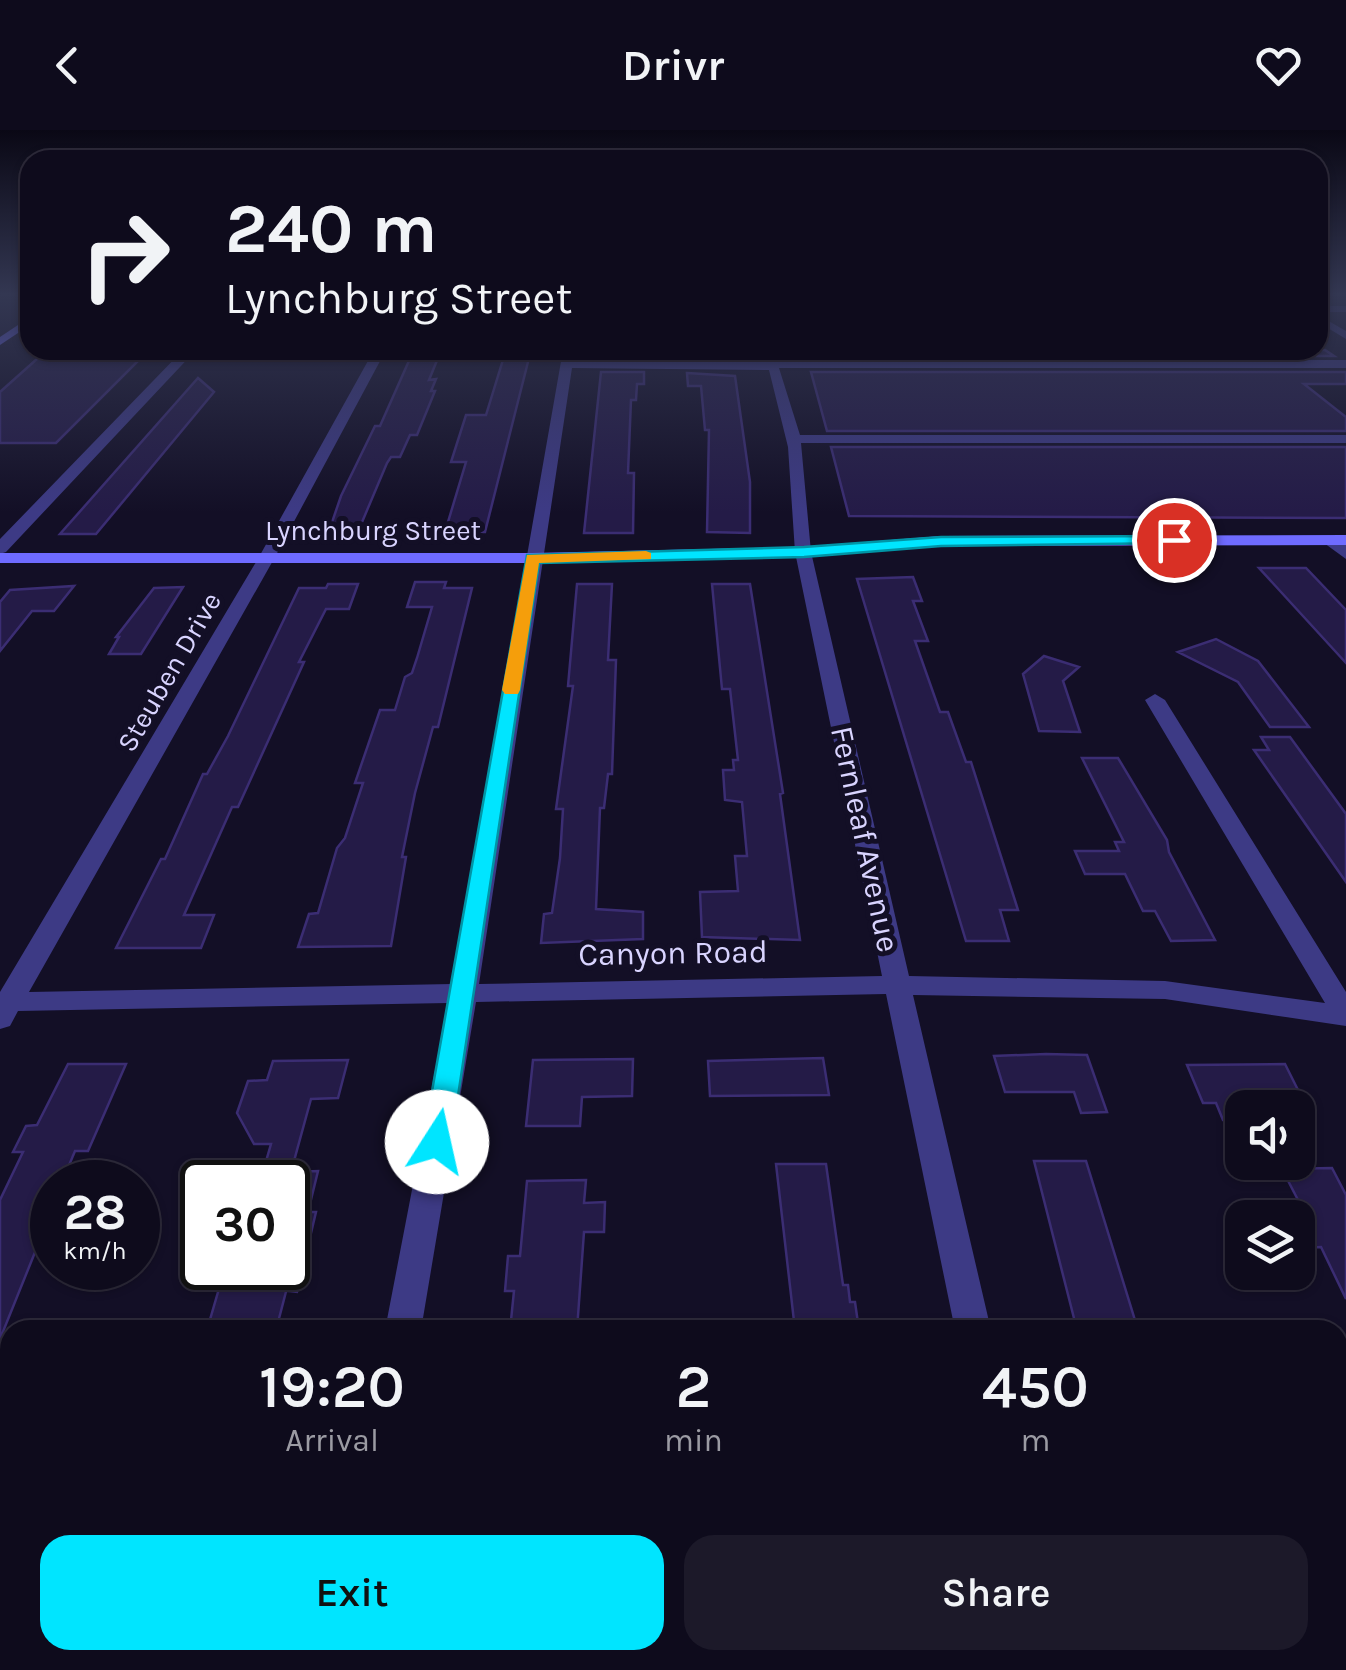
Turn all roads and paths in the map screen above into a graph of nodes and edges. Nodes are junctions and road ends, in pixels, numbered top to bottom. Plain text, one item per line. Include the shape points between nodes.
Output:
1 (173, 368) edge
2 (370, 368) edge
3 (565, 368) edge
4 (771, 368) edge
5 (793, 438) junction
6 (1346, 439) edge
7 (1338, 540) edge
8 (0, 549) edge
9 (804, 552) junction
10 (1346, 554) edge
11 (267, 557) junction
12 (0, 558) edge
13 (532, 558) junction
14 (1155, 700) dead end
15 (896, 985) junction
16 (464, 992) junction
17 (3, 1008) edge
18 (1346, 1015) edge
19 (405, 1320) edge
20 (971, 1320) edge

1 - 8 street
2 - 11 street, Steuben Drive
3 - 13 street
4 - 5 street, Fernleaf Avenue
5 - 6 street
5 - 9 street, Fernleaf Avenue
7 - 9 street, Lynchburg Street via 941,542
7 - 10 street
9 - 13 street, Lynchburg Street
9 - 15 street, Fernleaf Avenue
11 - 12 street, Lynchburg Street
11 - 13 street, Lynchburg Street
11 - 17 street, Steuben Drive
13 - 16 street
14 - 18 street
15 - 16 street, Canyon Road
15 - 18 street, Canyon Road via 1165,990
15 - 20 street, Fernleaf Avenue
16 - 17 street, Canyon Road
16 - 19 street

